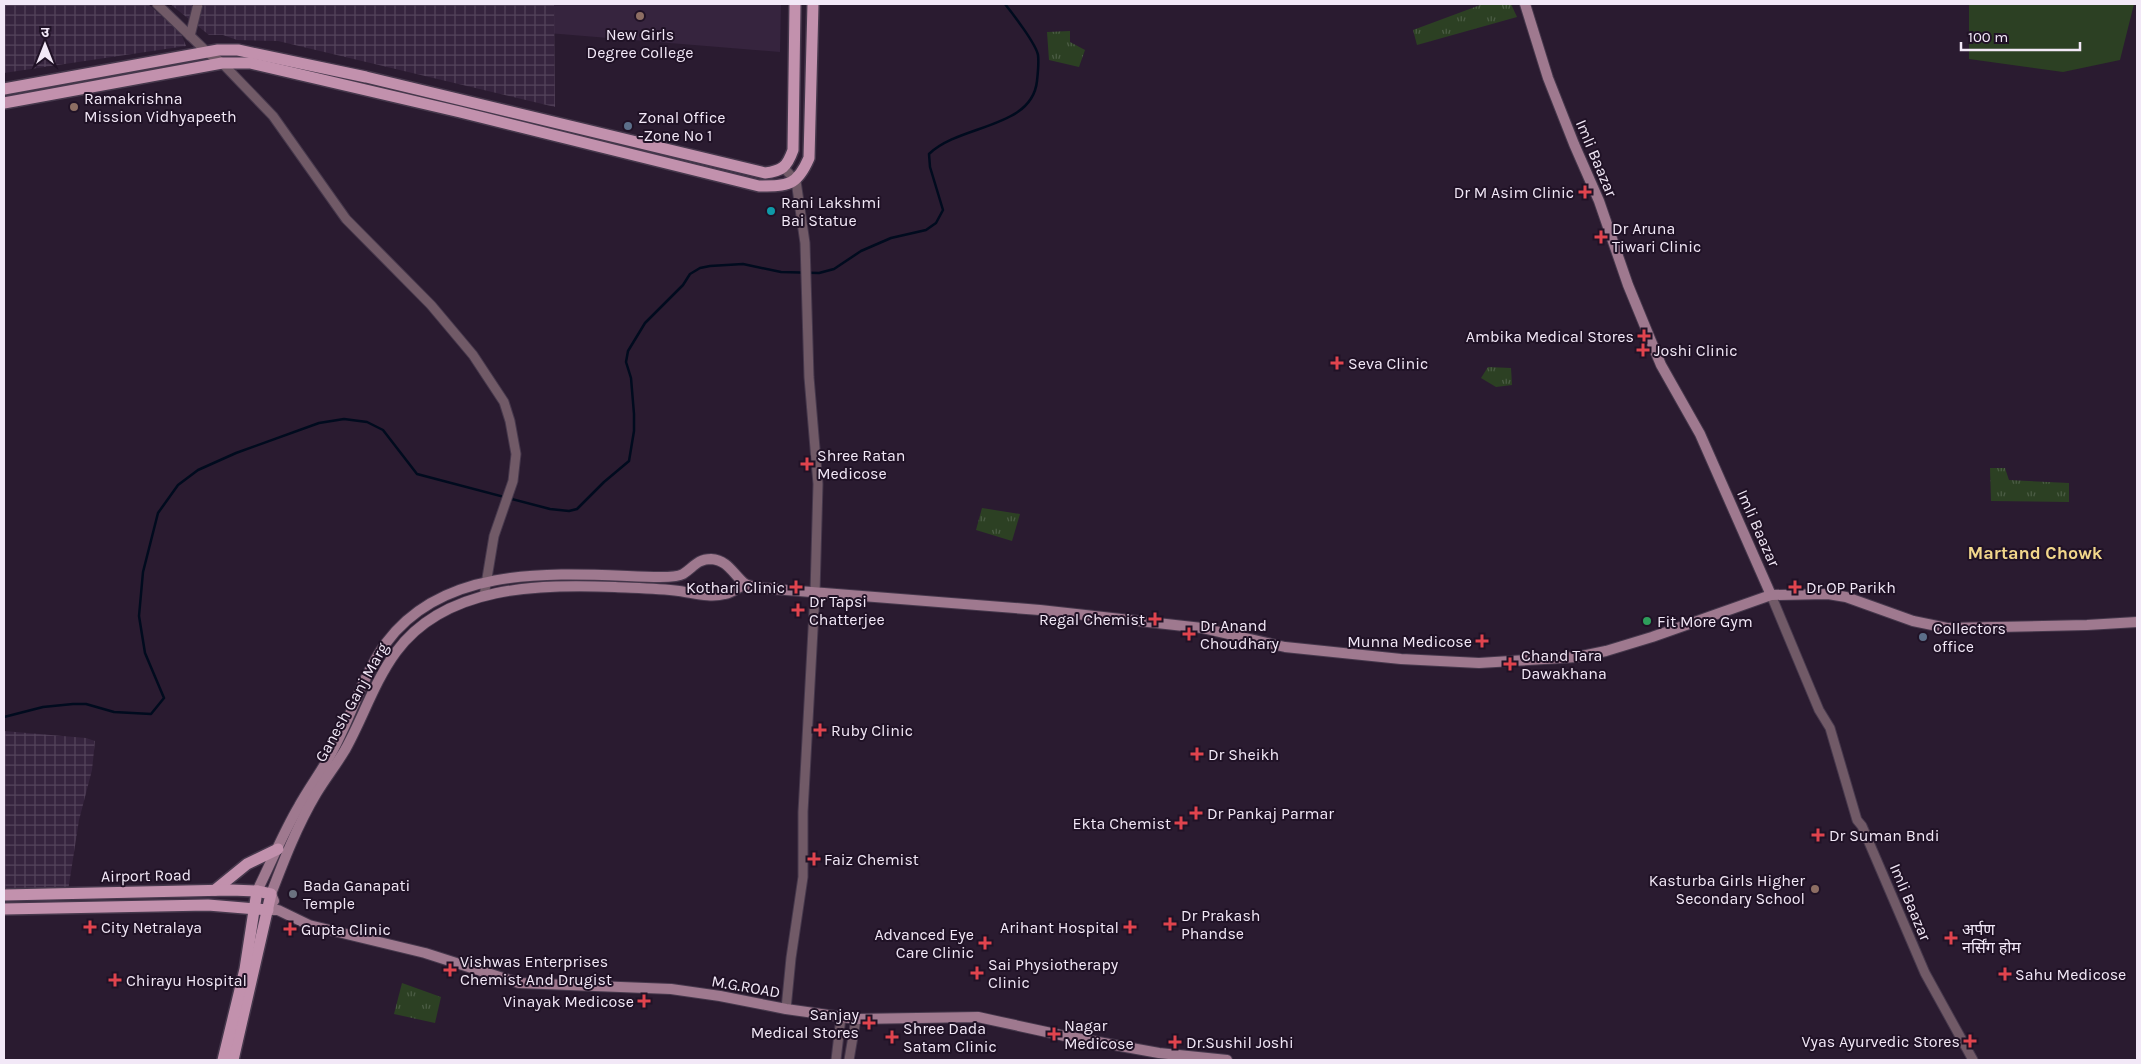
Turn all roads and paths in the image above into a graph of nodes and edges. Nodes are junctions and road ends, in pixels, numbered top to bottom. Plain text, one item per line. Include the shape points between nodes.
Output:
1 (158, 4) edge
2 (198, 4) edge
3 (795, 4) edge
4 (813, 4) edge
5 (1525, 4) edge
6 (190, 36) junction
7 (207, 52) junction
8 (222, 63) junction
9 (4, 89) edge
10 (4, 103) edge
11 (783, 167) junction
12 (796, 181) junction
13 (486, 583) junction
14 (745, 584) junction
15 (815, 593) junction
16 (1771, 595) junction
17 (484, 596) junction
18 (2137, 622) edge
19 (278, 849) junction
20 (215, 890) junction
21 (257, 890) junction
22 (271, 894) junction
23 (4, 896) edge
24 (253, 908) junction
25 (4, 909) edge
26 (273, 910) junction
27 (786, 1009) junction
28 (841, 1017) junction
29 (856, 1020) junction
30 (223, 1060) edge
31 (233, 1060) edge
32 (836, 1060) edge
33 (849, 1060) edge
34 (1227, 1060) edge
35 (1973, 1060) edge

1 - 6 street
2 - 6 street
3 - 11 main road via 793,150 789,162
4 - 12 main road via 809,158
5 - 16 main road, Imli Baazar via 1548,78 1599,201 1654,349 1700,434
6 - 7 street
7 - 8 street
7 - 9 main road
7 - 11 main road via 238,50 258,53 765,173
8 - 10 main road
8 - 12 main road via 250,63 758,186
8 - 13 street via 273,116 346,219 431,305 473,355 504,402 516,454 513,481 494,536
11 - 12 street
12 - 15 street via 805,243 818,484
13 - 14 main road via 558,574 682,575 700,560 712,559 728,566
13 - 17 street
13 - 19 main road via 434,601 408,620 385,645 334,748 298,807
14 - 15 main road
14 - 17 main road, Ganesh Ganj Marg via 725,594 715,595 643,588 570,586
15 - 16 main road via 1040,610 1202,628 1284,647 1480,663 1577,657 1606,651
15 - 27 street via 803,812 803,877
16 - 18 main road via 1828,594 1846,597 1913,621 1947,628
16 - 35 street, Imli Baazar via 1819,710 1830,728 1857,820 1925,973
17 - 22 main road, Ganesh Ganj Marg via 462,603 423,623 396,652 345,750 315,795 289,847
19 - 20 main road via 247,864
19 - 21 main road
20 - 21 main road, Airport Road
20 - 23 main road, Airport Road
21 - 22 main road, Airport Road
21 - 24 main road
22 - 26 main road, Ganesh Ganj Marg
24 - 25 main road via 208,905
24 - 26 main road
24 - 30 main road via 245,969
26 - 27 main road, M.G.ROAD via 309,925 424,953 519,983 671,990
26 - 31 main road, Ganesh Ganj Marg
27 - 28 main road, M.G.ROAD
28 - 29 main road, M.G.ROAD
28 - 32 street
29 - 33 street
29 - 34 main road, M.G.ROAD via 978,1018 1159,1053

